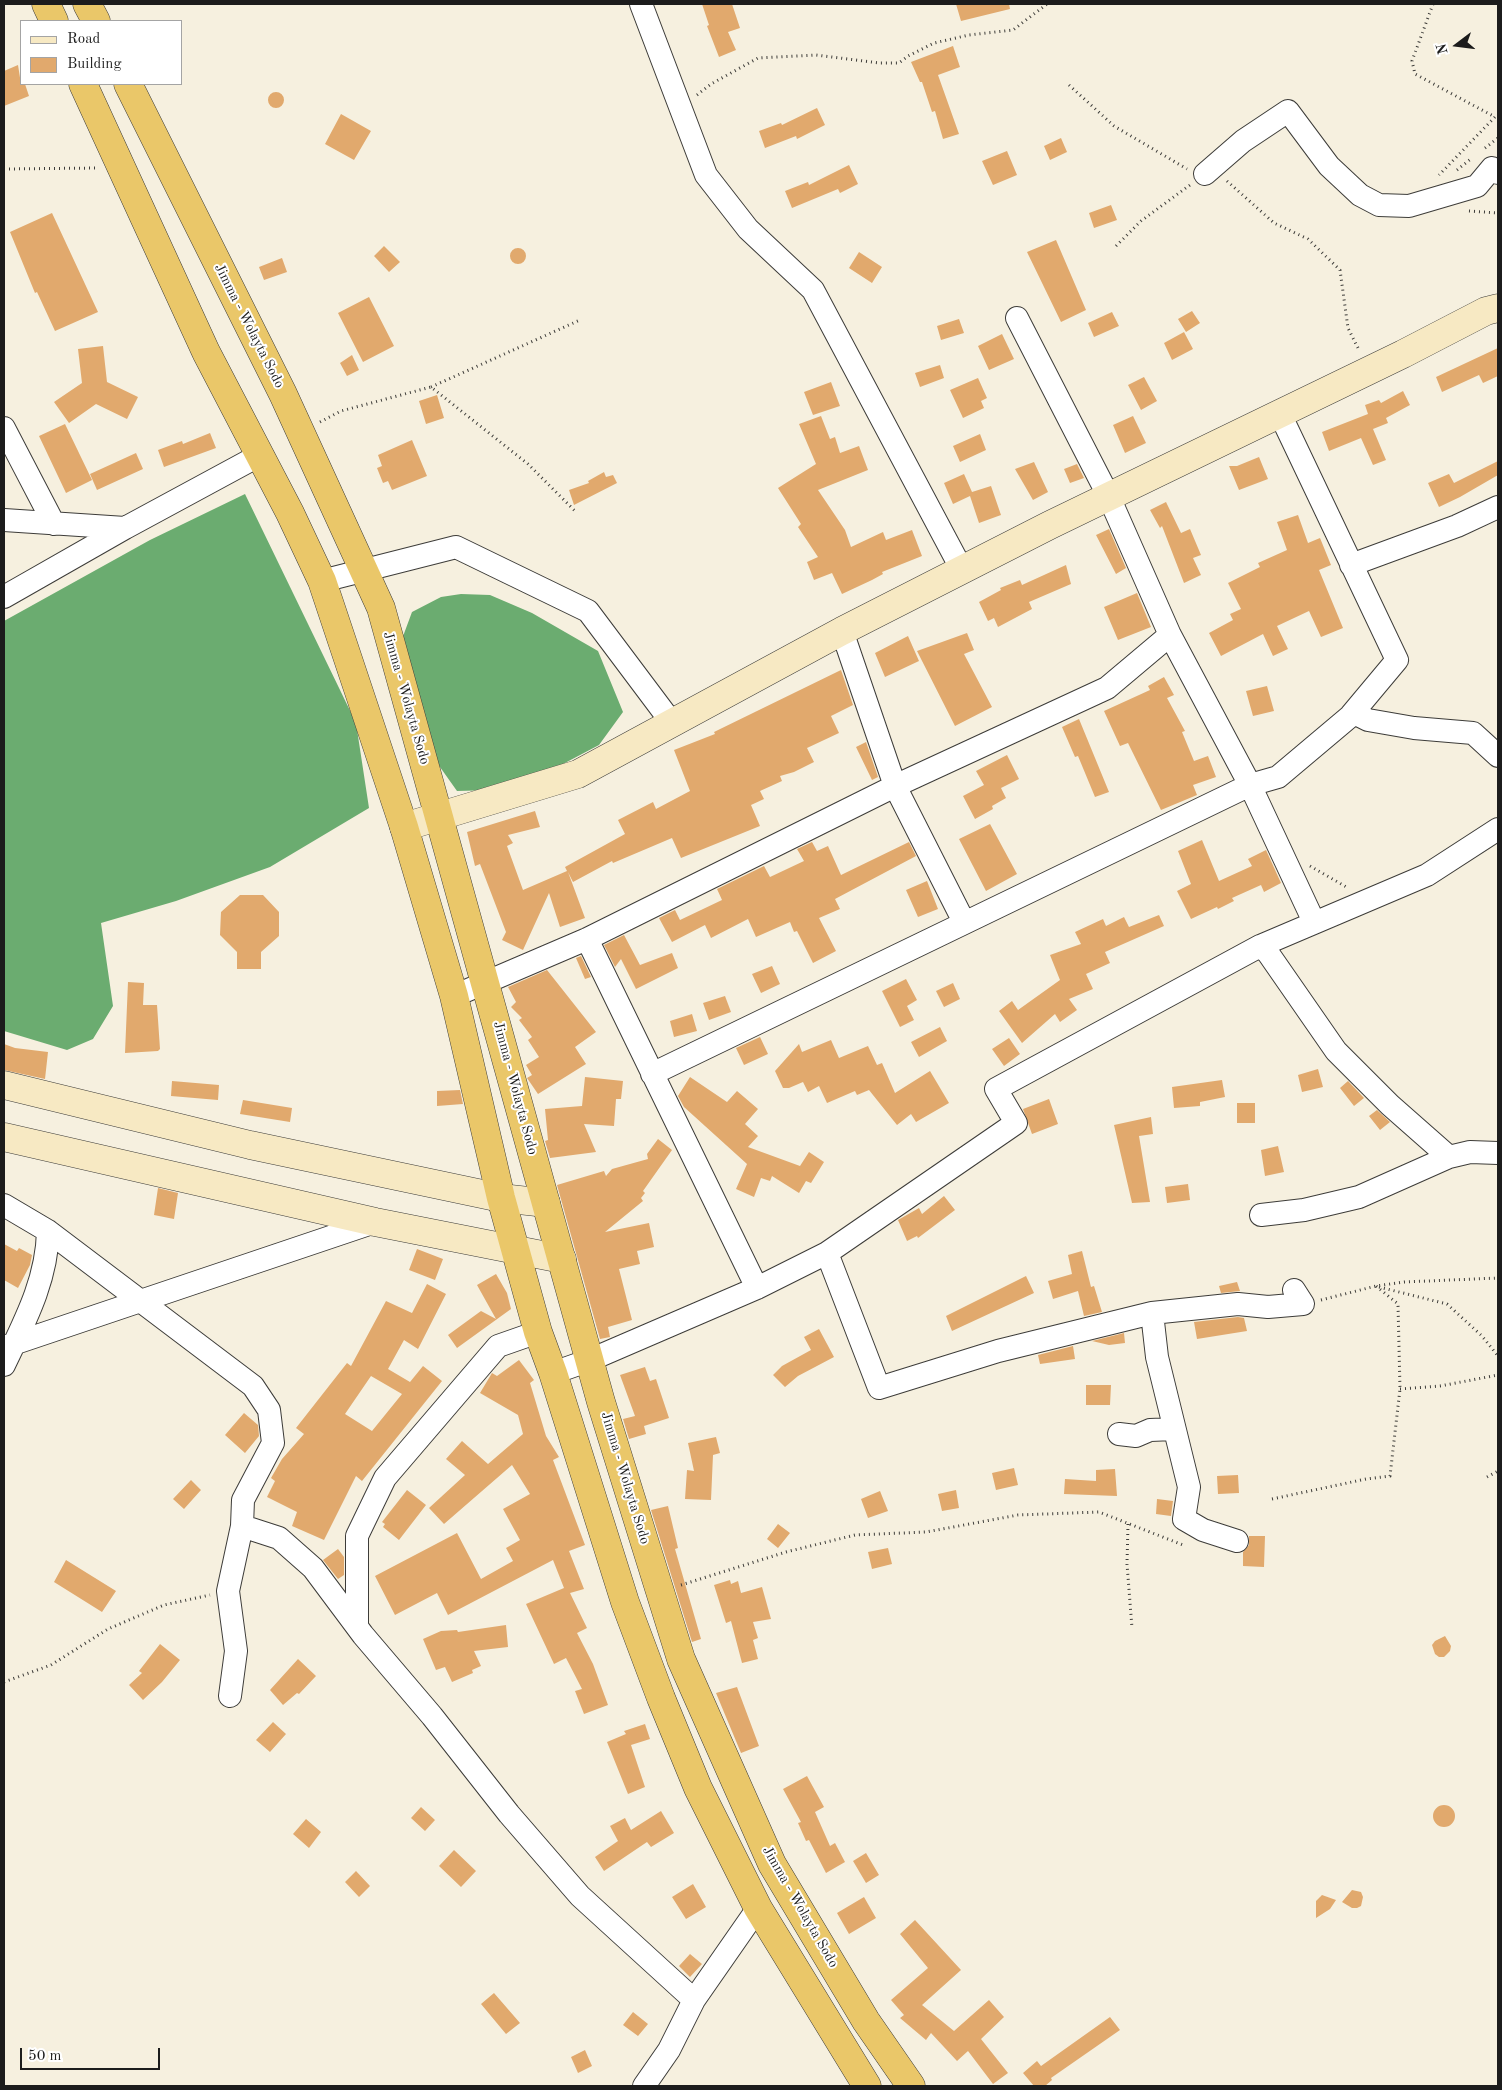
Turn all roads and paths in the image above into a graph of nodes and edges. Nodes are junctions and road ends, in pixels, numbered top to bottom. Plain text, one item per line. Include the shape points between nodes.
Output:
1 (46, 4) edge
2 (88, 4) edge
3 (640, 4) edge
4 (1047, 4) edge
5 (1433, 4) edge
6 (54, 20) edge
7 (96, 20) edge
8 (83, 85) edge
9 (128, 85) edge
10 (1069, 85) dead end
11 (680, 107) junction
12 (121, 168) junction
13 (4, 169) edge
14 (1498, 173) edge
15 (1202, 176) junction
16 (1435, 179) dead end
17 (1468, 211) dead end
18 (1498, 213) edge
19 (1116, 246) dead end
20 (1498, 308) edge
21 (1017, 318) dead end
22 (580, 320) dead end
23 (1370, 370) junction
24 (430, 387) junction
25 (1280, 414) junction
26 (4, 428) edge
27 (301, 433) junction
28 (260, 456) junction
29 (1109, 497) junction
30 (1498, 507) edge
31 (575, 511) dead end
32 (4, 520) edge
33 (54, 524) junction
34 (125, 528) junction
35 (1351, 565) junction
36 (364, 570) junction
37 (962, 570) junction
38 (322, 581) junction
39 (4, 597) edge
40 (842, 631) junction
41 (1170, 635) junction
42 (1351, 715) junction
43 (672, 723) junction
44 (1498, 756) edge
45 (895, 786) junction
46 (1250, 786) junction
47 (439, 816) junction
48 (404, 827) junction
49 (1498, 829) edge
50 (1278, 847) junction
51 (1368, 900) junction
52 (964, 922) junction
53 (1314, 922) junction
54 (587, 939) junction
55 (1260, 946) junction
56 (486, 982) junction
57 (454, 996) junction
58 (652, 1074) junction
59 (4, 1085) edge
60 (4, 1137) edge
61 (1498, 1153) edge
62 (1449, 1157) junction
63 (501, 1198) junction
64 (546, 1203) junction
65 (4, 1205) edge
66 (1261, 1216) dead end
67 (375, 1222) junction
68 (48, 1231) junction
69 (514, 1250) junction
70 (827, 1254) junction
71 (562, 1259) junction
72 (1498, 1278) edge
73 (1376, 1286) junction
74 (757, 1288) junction
75 (1298, 1297) joint
76 (140, 1300) junction
77 (1152, 1313) junction
78 (538, 1332) junction
79 (9, 1345) edge
80 (1498, 1356) edge
81 (590, 1360) junction
82 (4, 1365) edge
83 (553, 1373) junction
84 (1498, 1374) edge
85 (1400, 1389) junction
86 (1174, 1429) junction
87 (1118, 1434) dead end
88 (1498, 1471) edge
89 (1488, 1477) dead end
90 (1272, 1499) dead end
91 (1128, 1524) junction
92 (242, 1526) junction
93 (1236, 1541) dead end
94 (1183, 1545) dead end
95 (228, 1591) junction
96 (660, 1591) junction
97 (357, 1627) junction
98 (1132, 1628) dead end
99 (4, 1682) edge
100 (230, 1696) dead end
101 (758, 1908) junction
102 (694, 2000) junction
103 (644, 2086) edge
104 (867, 2086) edge
105 (911, 2086) edge

1 - 6 highway
2 - 7 highway
3 - 11 street
4 - 11 path via 1013,30 934,43 899,63 816,55 758,58 711,84
5 - 16 path via 1412,61 1415,74 1495,117
8 - 12 highway
9 - 27 highway, Jimma - Wolayta Sodo
10 - 15 path via 1114,126
11 - 37 street via 706,174 748,229 814,290
12 - 13 path
12 - 28 highway via 206,352
14 - 15 street via 1492,168 1477,186 1409,206 1379,205 1360,195 1329,166 1288,111 1243,141
15 - 19 path via 1141,221
15 - 23 path via 1223,177 1274,223 1308,239 1340,270 1348,328
17 - 18 path
20 - 23 street via 1486,311
21 - 29 street
22 - 24 path
23 - 25 street
24 - 27 path via 341,411
24 - 31 path via 528,464
25 - 29 street
25 - 35 street
26 - 33 street
27 - 36 highway, Jimma - Wolayta Sodo
28 - 34 street
28 - 38 highway
29 - 37 street
29 - 41 street
30 - 35 street via 1457,526
32 - 33 street
33 - 34 street
34 - 39 street
35 - 42 street via 1397,660
36 - 38 street
36 - 43 street via 456,547 588,611
36 - 47 highway, Jimma - Wolayta Sodo via 381,608
37 - 40 street
38 - 48 highway
40 - 43 street
40 - 45 street
41 - 45 street via 1108,688
41 - 46 street
42 - 44 street via 1354,713 1368,720 1414,728 1473,733
42 - 46 street via 1278,777
43 - 47 street via 578,774
45 - 52 street
45 - 54 street
46 - 50 street
46 - 52 street
47 - 48 street
47 - 56 highway, Jimma - Wolayta Sodo
48 - 57 highway
49 - 51 street via 1427,874
50 - 51 path
50 - 53 street
51 - 53 street
52 - 58 street
53 - 55 street
54 - 56 street
54 - 58 street
55 - 62 street via 1336,1050 1390,1105
55 - 70 street via 996,1089 1016,1123
56 - 57 street
56 - 64 highway, Jimma - Wolayta Sodo
57 - 63 highway
58 - 74 street
59 - 63 street via 250,1145
60 - 67 street
61 - 62 street via 1470,1152
62 - 66 street via 1359,1197
63 - 64 street
63 - 69 highway
64 - 71 highway, Jimma - Wolayta Sodo
65 - 68 street
67 - 69 street
67 - 76 street
68 - 76 street
68 - 79 street via 48,1256 38,1294
69 - 71 street
69 - 78 highway
70 - 74 street
70 - 77 street via 879,1388 1007,1349
71 - 81 highway, Jimma - Wolayta Sodo
72 - 73 path
73 - 75 path
73 - 80 path via 1447,1304 1482,1336
73 - 85 path via 1398,1304
74 - 81 street
75 - 77 street via 1268,1307 1238,1304
76 - 79 street
76 - 92 street via 254,1386 269,1410 272,1443 243,1500
77 - 86 street via 1157,1357
78 - 83 highway
78 - 97 street via 498,1346 385,1478 357,1536
79 - 82 street
81 - 83 street
81 - 96 highway, Jimma - Wolayta Sodo
83 - 101 highway via 625,1602 661,1698 698,1788
84 - 85 path via 1440,1386
85 - 90 path via 1390,1476
86 - 87 street via 1150,1430 1136,1436
86 - 93 street via 1188,1488 1184,1519 1202,1530
88 - 89 path
91 - 94 path
91 - 96 path via 1099,1512 1018,1515 926,1532 855,1535 786,1552
91 - 98 path via 1127,1564
92 - 95 street
92 - 97 street via 278,1538 306,1562
95 - 99 path via 164,1605 108,1630 51,1665
95 - 100 street via 236,1651
96 - 105 highway, Jimma - Wolayta Sodo via 681,1659 772,1864 866,2020
97 - 102 street via 580,1896
101 - 102 street
101 - 104 highway
102 - 103 street via 669,2050

